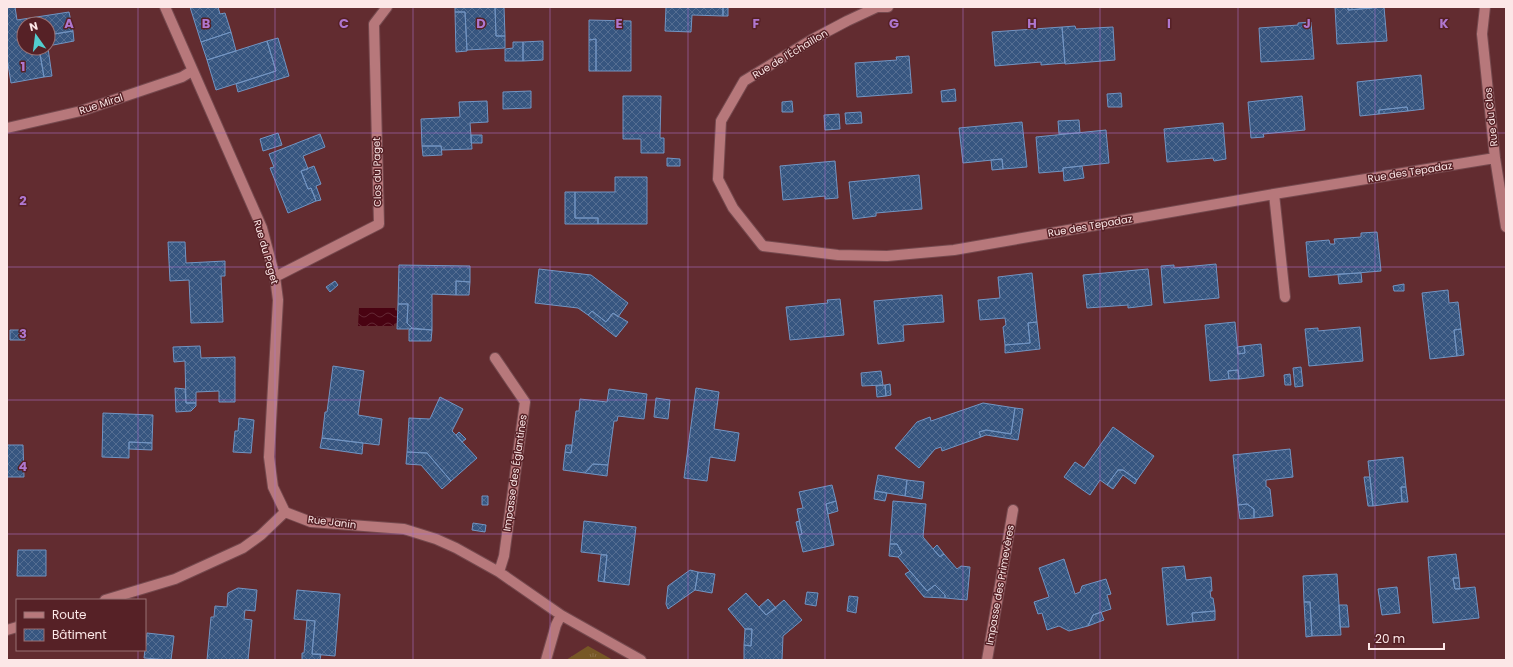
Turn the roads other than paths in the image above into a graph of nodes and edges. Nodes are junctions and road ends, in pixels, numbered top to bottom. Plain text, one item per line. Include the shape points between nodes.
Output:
1 (165, 7) edge
2 (387, 7) edge
3 (888, 7) edge
4 (1485, 7) edge
5 (192, 71) junction
6 (7, 128) edge
7 (1496, 158) junction
8 (718, 179) joint
9 (1274, 194) junction
10 (1506, 227) edge
11 (275, 277) junction
12 (1285, 297) dead end
13 (495, 358) dead end
14 (1013, 510) dead end
15 (285, 512) junction
16 (499, 572) junction
17 (108, 599) edge
18 (561, 615) junction
19 (546, 660) edge
20 (641, 660) edge
21 (987, 660) edge

1 - 5 street, Rue du Paget
2 - 11 street, Clos du Paget via 374,24 379,224
3 - 8 street, Rue de l'Échaillon via 877,7 847,21 744,81 721,121
4 - 7 street, Rue du Clos via 1482,34
5 - 6 street, Rue Miral via 182,77 81,111
5 - 11 street, Rue du Paget via 262,228
7 - 9 street, Rue des Tepadaz
7 - 10 street, Rue du Clos
8 - 9 street, Rue des Tepadaz via 733,208 763,246 838,255 887,256 954,250
9 - 12 street
11 - 15 street, Rue du Paget via 278,300 269,456 273,487
13 - 16 street, Impasse des Églantines via 525,402 504,556
14 - 21 street, Impasse des Primevères
15 - 16 street, Rue Janin via 311,522 404,529 443,542
15 - 17 street via 243,548 175,579
16 - 18 street, Rue Janin
18 - 19 street
18 - 20 street, Rue Janin

